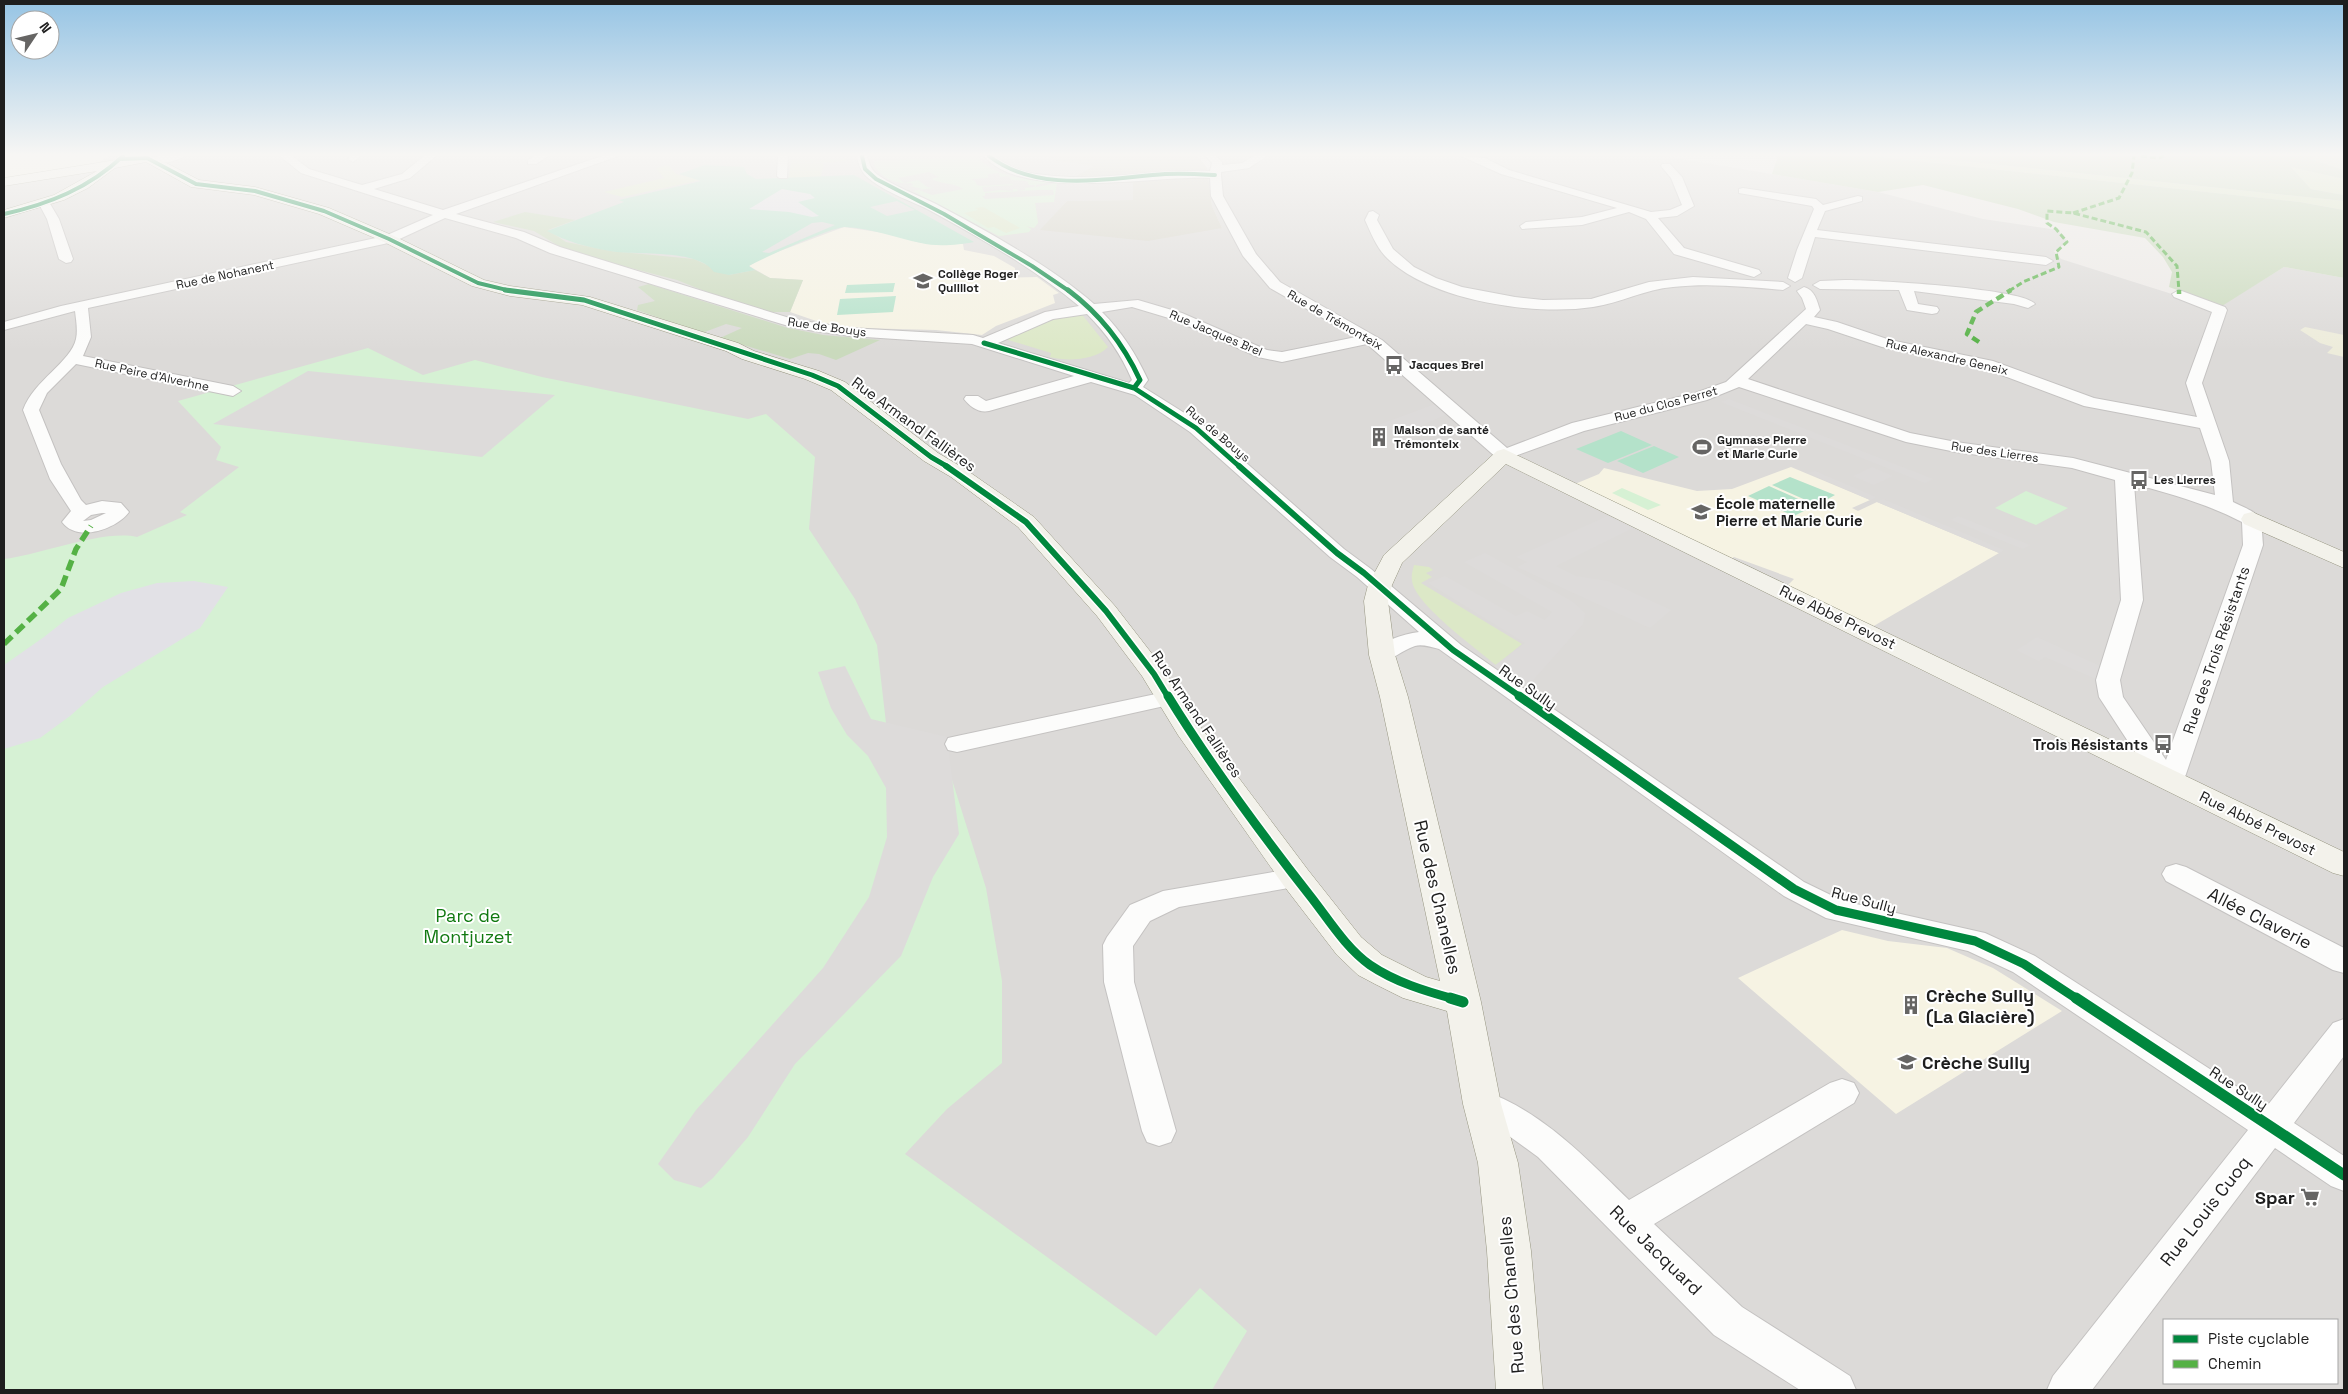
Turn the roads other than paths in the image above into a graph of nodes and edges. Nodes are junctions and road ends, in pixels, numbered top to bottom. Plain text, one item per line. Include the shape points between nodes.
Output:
1 (54, 221) edge
2 (348, 221) edge
3 (429, 221) edge
4 (467, 221) edge
5 (956, 221) edge
6 (1230, 221) edge
7 (1371, 221) edge
8 (1581, 221) edge
9 (1654, 221) edge
10 (1815, 221) edge
11 (1526, 226) dead end
12 (1810, 233) junction
13 (390, 239) junction
14 (66, 259) dead end
15 (2046, 261) dead end
16 (1795, 278) junction
17 (1782, 283) junction
18 (1820, 285) junction
19 (1905, 286) junction
20 (1804, 291) junction
21 (2179, 294) dead end
22 (2028, 304) dead end
23 (81, 306) junction
24 (1092, 309) junction
25 (1932, 310) dead end
26 (1804, 319) junction
27 (4, 326) edge
28 (1369, 339) junction
29 (984, 343) junction
30 (72, 358) junction
31 (1093, 376) junction
32 (1738, 381) junction
33 (1134, 388) junction
34 (233, 391) dead end
35 (972, 399) dead end
36 (2206, 424) junction
37 (1504, 455) junction
38 (2124, 476) junction
39 (2222, 504) junction
40 (82, 513) dead end
41 (2252, 519) junction
42 (2344, 561) edge
43 (1380, 585) junction
44 (1447, 645) junction
45 (1382, 655) junction
46 (1170, 698) junction
47 (957, 744) dead end
48 (2171, 780) junction
49 (2344, 865) edge
50 (2176, 874) dead end
51 (1296, 878) junction
52 (2344, 962) edge
53 (1463, 1002) junction
54 (2344, 1032) edge
55 (1842, 1093) dead end
56 (1482, 1104) junction
57 (2271, 1125) junction
58 (1159, 1131) dead end
59 (2344, 1175) edge
60 (1626, 1221) junction
61 (1519, 1390) edge
62 (1836, 1390) edge
63 (2067, 1390) edge

1 - 14 street
2 - 13 street, Rue Armand Fallières
3 - 13 street, Rue de Nohanent
4 - 29 street, Rue de Bouys via 795,324
5 - 24 street via 1068,288
6 - 28 street, Rue de Trémonteix via 1250,256 1275,285
7 - 17 street via 1382,244 1405,267 1438,283 1511,301 1552,305 1594,302 1648,286 1681,282
8 - 11 street
9 - 17 street via 1679,251
10 - 12 street
12 - 15 street
12 - 16 street
13 - 23 street, Rue de Nohanent
13 - 46 street, Rue Armand Fallières via 478,284 584,300 732,347 838,386 931,457 1026,522 1106,611
16 - 17 street
16 - 18 street via 1808,279
17 - 20 street
18 - 19 street
18 - 20 street via 1819,289
19 - 22 street
19 - 25 street via 1912,307
20 - 26 street via 1812,302 1812,310
21 - 36 street via 2219,308 2194,383
23 - 27 street, Rue de Nohanent
23 - 30 street via 83,342
24 - 28 street, Rue Jacques Brel via 1133,303 1156,309 1263,354 1282,357
24 - 29 street, Rue Jacques Brel via 1050,315
24 - 33 street via 1135,366 1140,380
26 - 32 street, Rue du Clos Perret
26 - 36 street, Rue Alexandre Geneix via 1887,344 1987,364 2090,402
28 - 37 street, Rue de Trémonteix via 1386,350
29 - 31 street, Rue de Bouys
30 - 34 street, Rue Peire d'Alverhne
30 - 40 street via 39,392 30,410 72,503
31 - 33 street, Rue de Bouys
31 - 35 street via 983,407
32 - 37 street, Rue du Clos Perret via 1701,397 1578,427
32 - 38 street, Rue des Lierres via 1906,437 2052,459
33 - 43 street, Rue de Bouys via 1196,428 1336,553
36 - 39 street via 2220,461 2225,500
37 - 43 street, Rue des Chanelles via 1392,560
37 - 48 street, Rue Abbé Prevost
38 - 39 street, Rue des Lierres
38 - 48 street, Rue Abbé Prevost via 2132,600 2108,680 2111,696 2157,766
39 - 41 street, Rue des Lierres
41 - 42 street
41 - 48 street, Rue des Trois Résistants via 2253,545
43 - 44 street, Rue Sully
43 - 45 street, Rue des Chanelles via 1376,601
44 - 45 street via 1425,637 1406,640
44 - 57 street, Rue Sully via 1794,888 1836,910 1975,941 2024,964
45 - 53 street, Rue des Chanelles
46 - 47 street, Rue Armand Fallières
46 - 51 street, Rue Armand Fallières via 1188,729
48 - 49 street, Rue Abbé Prevost
50 - 52 street, Allée Claverie
51 - 53 street, Rue Armand Fallières via 1348,946 1370,965 1416,988
51 - 58 street via 1173,898 1140,913 1118,945 1119,982
53 - 56 street, Rue des Chanelles
54 - 57 street, Rue Louis Cuoq
55 - 60 street
56 - 60 street, Rue Jacquard via 1550,1146
56 - 61 street, Rue des Chanelles via 1498,1163 1509,1251
57 - 59 street, Rue Sully
57 - 63 street, Rue Louis Cuoq
60 - 62 street, Rue Jacquard via 1728,1320

